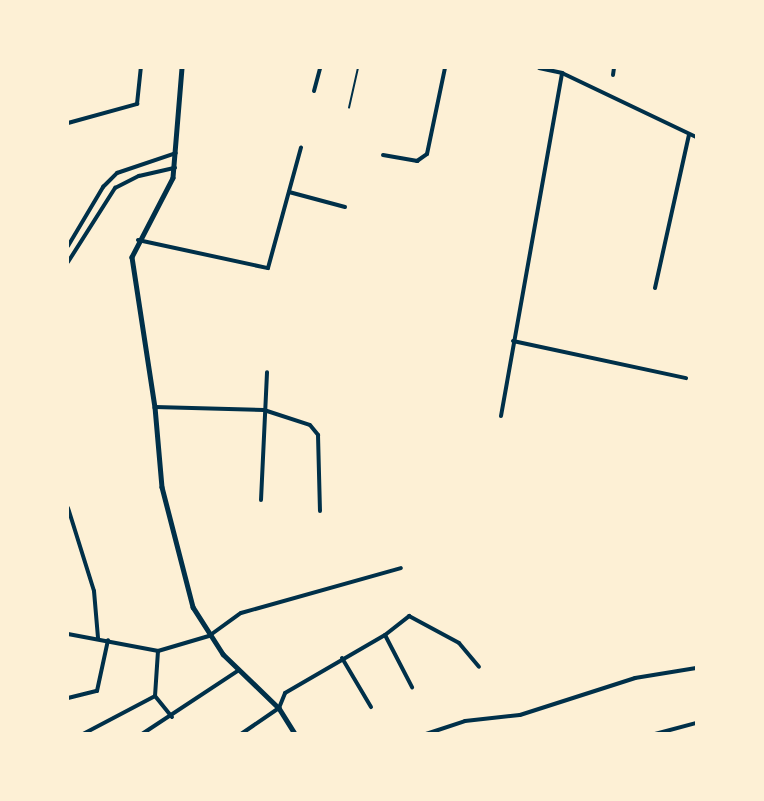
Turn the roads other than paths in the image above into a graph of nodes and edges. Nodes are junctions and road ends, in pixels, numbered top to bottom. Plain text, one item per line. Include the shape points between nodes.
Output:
1 (141, 68) edge
2 (182, 68) edge
3 (320, 68) edge
4 (358, 68) edge
5 (445, 68) edge
6 (538, 68) edge
7 (614, 68) edge
8 (562, 73) junction
9 (613, 75) dead end
10 (314, 91) dead end
11 (349, 108) dead end
12 (68, 123) edge
13 (689, 135) junction
14 (696, 137) edge
15 (301, 147) dead end
16 (177, 153) junction
17 (383, 155) dead end
18 (139, 165) junction
19 (174, 168) junction
20 (143, 176) junction
21 (289, 192) junction
22 (345, 207) dead end
23 (138, 240) junction
24 (68, 246) edge
25 (68, 262) edge
26 (655, 288) dead end
27 (513, 341) junction
28 (267, 372) dead end
29 (686, 378) dead end
30 (155, 407) junction
31 (264, 410) junction
32 (501, 416) dead end
33 (261, 500) dead end
34 (68, 508) edge
35 (320, 511) dead end
36 (401, 568) dead end
37 (68, 634) edge
38 (385, 635) junction
39 (209, 636) junction
40 (98, 638) junction
41 (108, 640) junction
42 (158, 651) junction
43 (342, 658) junction
44 (479, 667) dead end
45 (696, 668) edge
46 (239, 670) junction
47 (412, 687) dead end
48 (155, 696) junction
49 (68, 698) edge
50 (371, 706) dead end
51 (279, 708) junction
52 (171, 717) junction
53 (696, 723) edge
54 (83, 734) edge
55 (142, 734) edge
56 (241, 734) edge
57 (295, 734) edge
58 (426, 734) edge
59 (655, 734) edge

1 - 12 street via 137,104
2 - 16 street
3 - 10 street
4 - 11 lane
5 - 17 street via 427,154 417,161
6 - 8 street
7 - 9 street
8 - 13 street
8 - 27 street
13 - 14 street
13 - 26 street
15 - 21 street
16 - 18 street
16 - 19 street
18 - 20 street
18 - 24 street via 110,179
19 - 20 street
19 - 23 street via 163,198
20 - 25 street via 125,182 108,195
21 - 22 street
21 - 23 street via 268,268
23 - 30 street via 132,266
27 - 29 street
27 - 32 street
28 - 31 street
30 - 31 street
30 - 39 street via 162,487 184,584
31 - 33 street
31 - 35 street via 316,429
34 - 40 street via 94,591
36 - 39 street via 241,613
37 - 40 street
38 - 43 street
38 - 44 street via 409,616 459,643
38 - 47 street
39 - 42 street
39 - 46 street
40 - 41 street
41 - 42 street
41 - 49 street via 97,691
42 - 48 street
43 - 50 street
43 - 51 street via 285,693
45 - 58 street via 635,678 520,715 465,721
46 - 51 street
46 - 52 street
48 - 52 street
48 - 54 street
51 - 56 street
51 - 57 street
52 - 55 street
53 - 59 street

